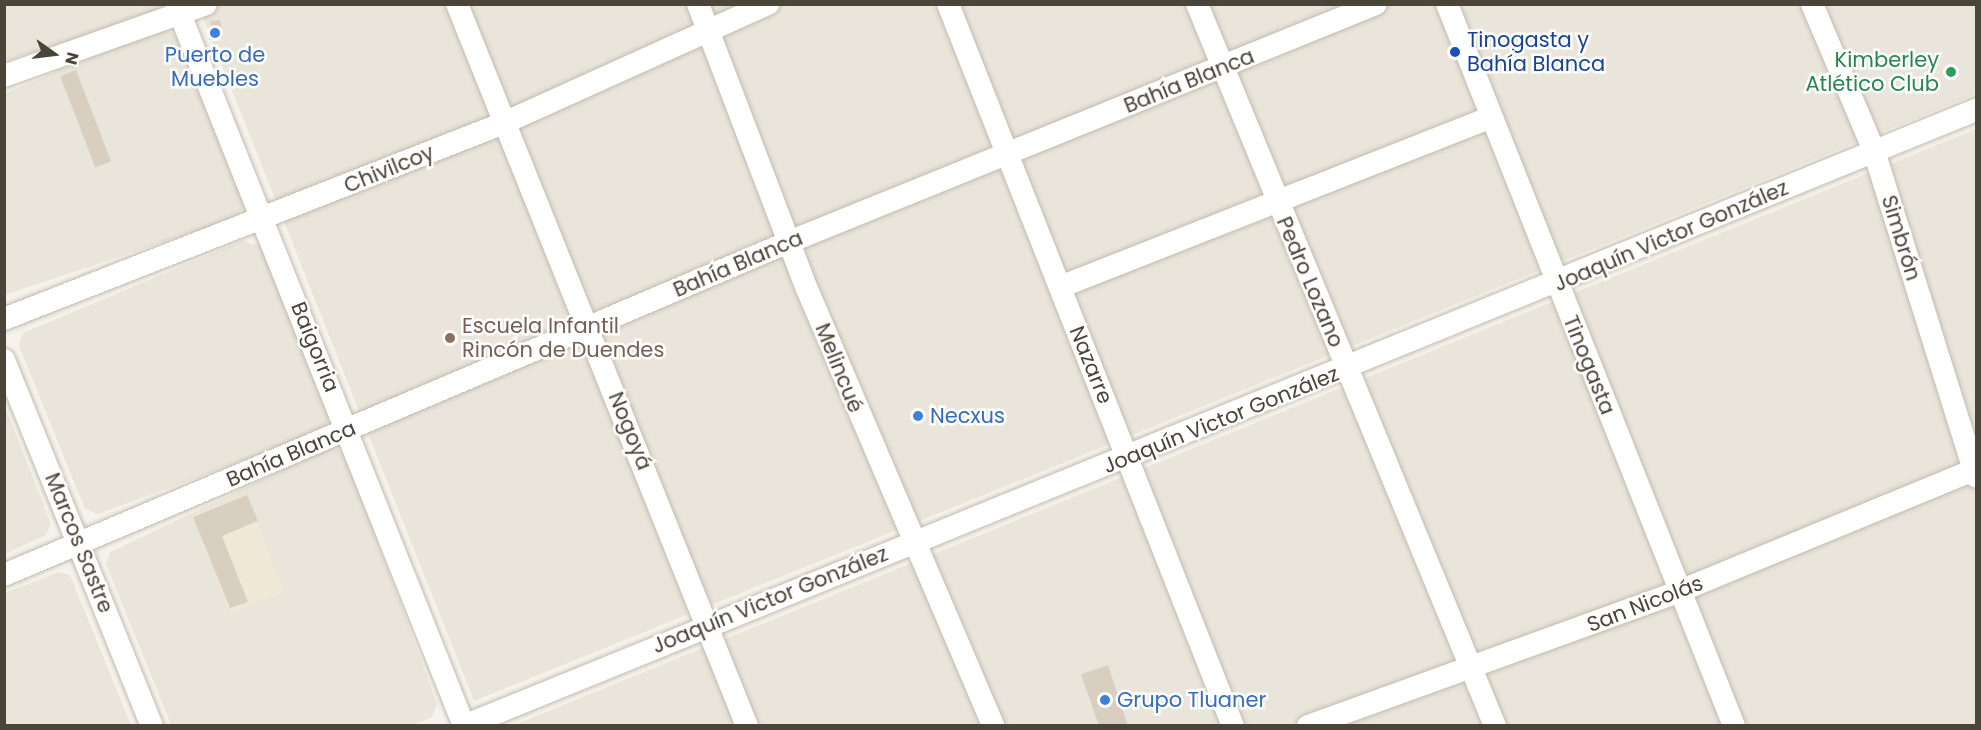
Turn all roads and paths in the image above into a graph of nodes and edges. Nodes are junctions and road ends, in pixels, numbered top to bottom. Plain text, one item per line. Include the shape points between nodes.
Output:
1 (206, 4) edge
2 (457, 4) edge
3 (698, 4) edge
4 (768, 4) edge
5 (948, 4) edge
6 (1197, 4) edge
7 (1376, 4) edge
8 (1447, 4) edge
9 (1812, 4) edge
10 (178, 9) edge
11 (709, 28) junction
12 (1221, 68) junction
13 (4, 76) edge
14 (1977, 110) edge
15 (1491, 117) junction
16 (504, 123) junction
17 (1874, 151) junction
18 (1008, 155) junction
19 (1276, 201) junction
20 (264, 219) junction
21 (789, 242) junction
22 (1556, 284) junction
23 (1060, 286) junction
24 (4, 319) edge
25 (589, 329) junction
26 (4, 360) edge
27 (1347, 369) junction
28 (348, 430) junction
29 (1128, 458) junction
30 (1976, 472) edge
31 (79, 543) junction
32 (911, 543) junction
33 (4, 575) edge
34 (1680, 591) junction
35 (707, 625) junction
36 (1471, 670) junction
37 (152, 726) edge
38 (464, 726) edge
39 (747, 726) edge
40 (993, 726) edge
41 (1233, 726) edge
42 (1308, 726) edge
43 (1495, 726) edge
44 (1734, 726) edge

1 - 10 street
2 - 16 street, Nogoyá
3 - 11 street, Melincué
4 - 11 street, Chivilcoy
5 - 18 street, Nazarre
6 - 12 street, Pedro Lozano
7 - 12 street, Bahía Blanca
8 - 15 street, Tinogasta
9 - 17 street, Simbrón
10 - 13 street
10 - 20 street, Baigorria
11 - 16 street, Chivilcoy
11 - 21 street, Melincué
12 - 18 street, Bahía Blanca
12 - 19 street, Pedro Lozano
14 - 17 street, Joaquín Victor González
15 - 19 street
15 - 22 street, Tinogasta
16 - 20 street, Chivilcoy
16 - 25 street, Nogoyá
17 - 22 street, Joaquín Victor González
17 - 30 street, Simbrón
18 - 21 street, Bahía Blanca
18 - 23 street, Nazarre
19 - 23 street
19 - 27 street, Pedro Lozano
20 - 24 street, Chivilcoy
20 - 28 street, Baigorria
21 - 25 street, Bahía Blanca
21 - 32 street, Melincué
22 - 27 street, Joaquín Victor González
22 - 34 street, Tinogasta
23 - 29 street, Nazarre
25 - 28 street, Bahía Blanca
25 - 35 street, Nogoyá
26 - 31 street, Marcos Sastre
27 - 29 street, Joaquín Victor González
27 - 36 street, Pedro Lozano
28 - 31 street, Bahía Blanca
28 - 38 street, Baigorria
29 - 32 street, Joaquín Victor González
29 - 41 street, Nazarre
30 - 34 street, San Nicolás
31 - 33 street, Bahía Blanca
31 - 37 street, Marcos Sastre
32 - 35 street, Joaquín Victor González
32 - 40 street, Melincué
34 - 36 street, San Nicolás
34 - 44 street, Tinogasta
35 - 38 street, Joaquín Victor González
35 - 39 street, Nogoyá
36 - 42 street, San Nicolás
36 - 43 street, Pedro Lozano

